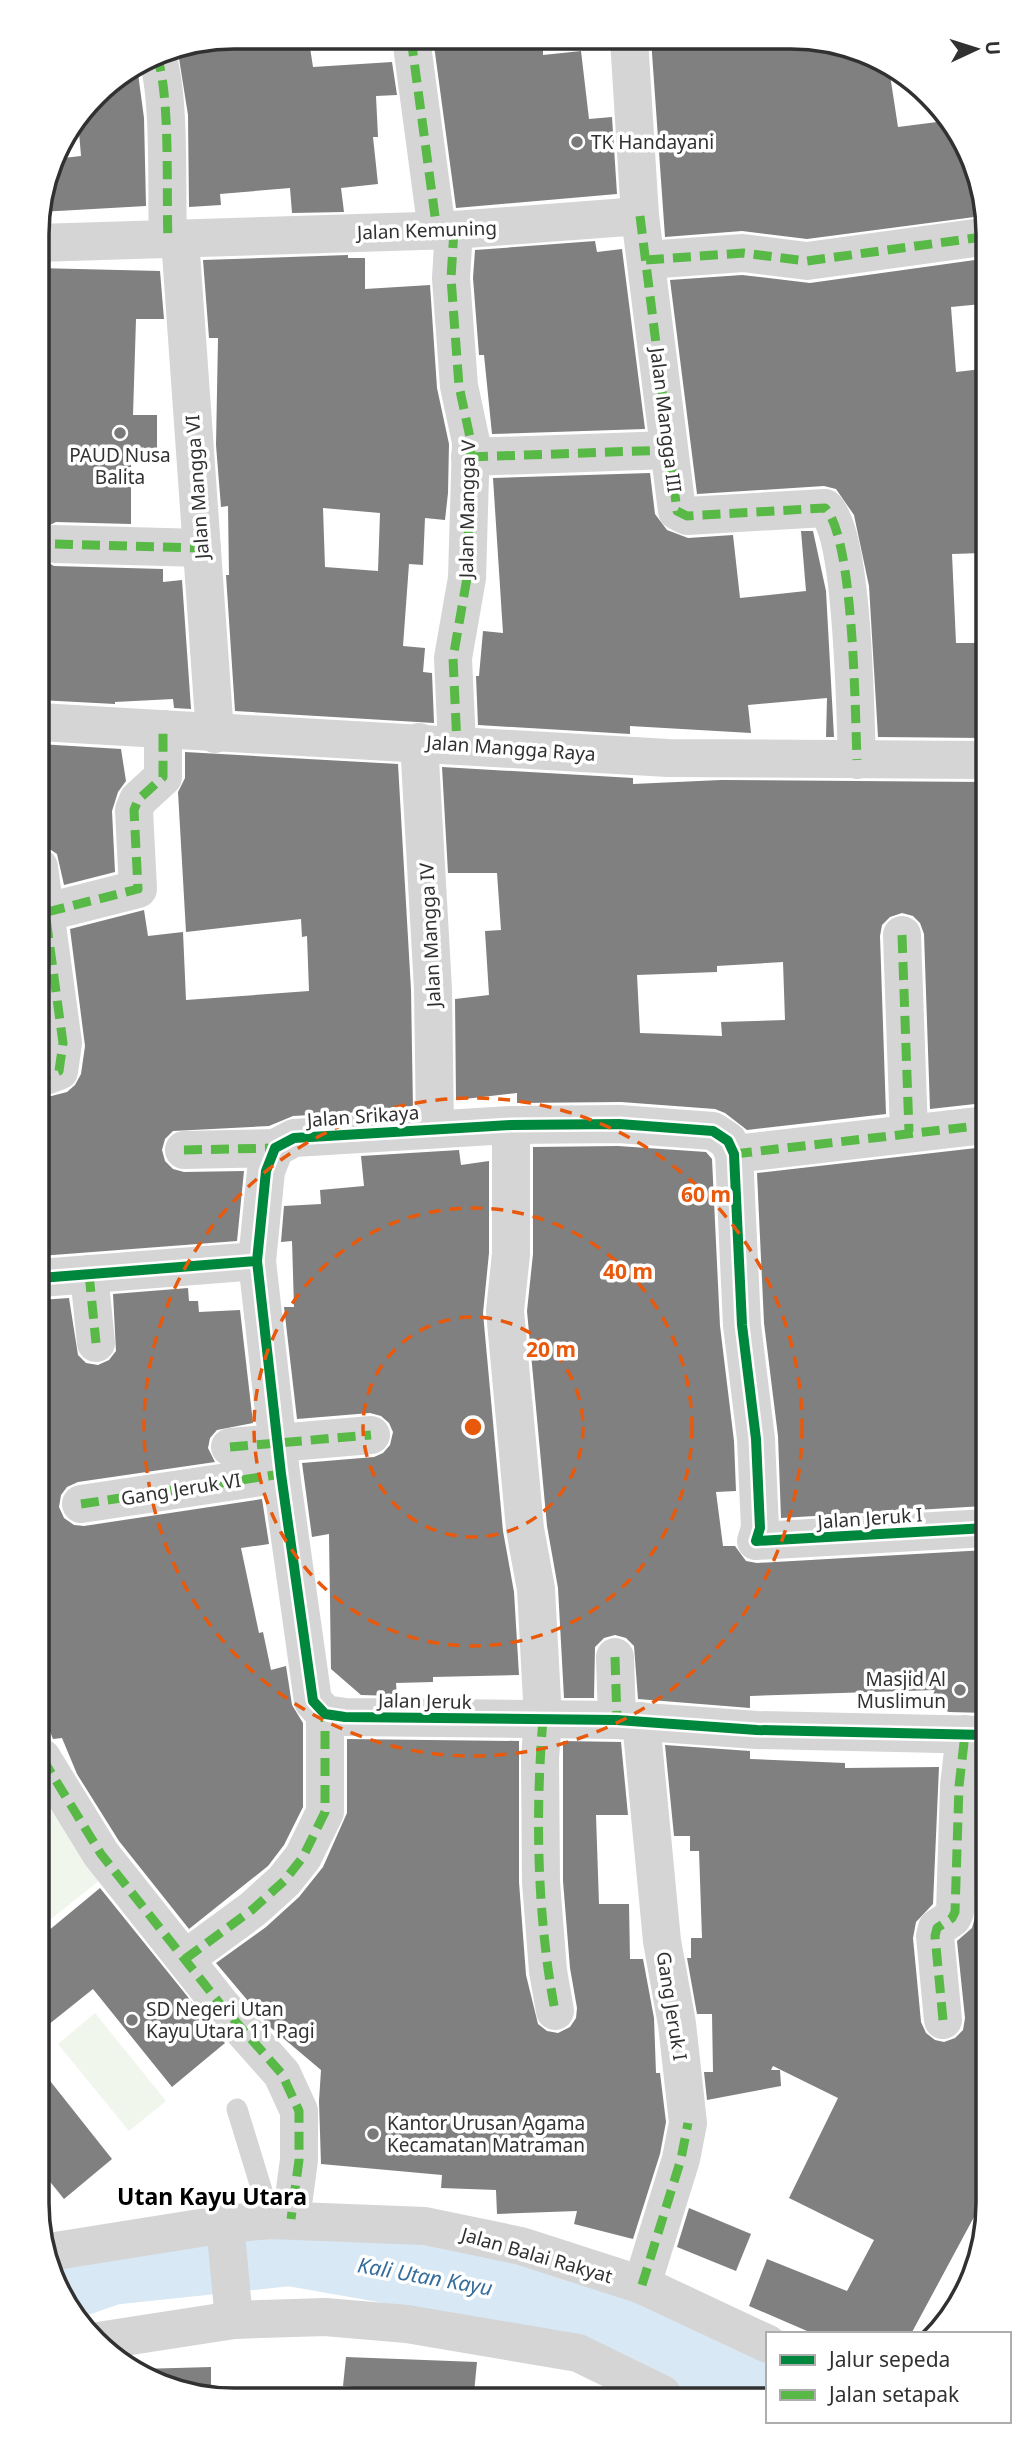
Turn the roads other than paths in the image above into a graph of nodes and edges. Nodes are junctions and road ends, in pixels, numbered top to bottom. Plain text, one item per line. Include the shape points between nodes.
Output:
1 (413, 49) edge
2 (630, 49) edge
3 (160, 65) edge
4 (640, 216) junction
5 (445, 231) junction
6 (976, 238) edge
7 (174, 239) junction
8 (49, 243) edge
9 (646, 260) junction
10 (669, 450) junction
11 (470, 457) junction
12 (55, 544) dead end
13 (202, 548) junction
14 (49, 723) edge
15 (163, 729) junction
16 (215, 734) junction
17 (419, 742) junction
18 (457, 745) junction
19 (857, 760) junction
20 (976, 760) edge
21 (49, 911) edge
22 (49, 928) edge
23 (902, 935) dead end
24 (49, 1075) edge
25 (511, 1125) junction
26 (976, 1126) edge
27 (435, 1129) junction
28 (909, 1132) junction
29 (275, 1148) junction
30 (184, 1150) dead end
31 (734, 1154) junction
32 (257, 1261) junction
33 (89, 1274) junction
34 (49, 1277) edge
35 (96, 1343) dead end
36 (371, 1435) dead end
37 (230, 1447) dead end
38 (280, 1458) junction
39 (81, 1504) dead end
40 (976, 1529) edge
41 (615, 1657) dead end
42 (325, 1714) junction
43 (543, 1719) junction
44 (629, 1721) junction
45 (976, 1735) edge
46 (49, 1769) edge
47 (185, 1959) junction
48 (555, 2011) dead end
49 (943, 2020) dead end
50 (237, 2109) dead end
51 (281, 2219) junction
52 (226, 2233) junction
53 (54, 2245) edge
54 (642, 2285) junction
55 (234, 2313) junction
56 (109, 2339) edge
57 (766, 2343) edge
58 (650, 2388) edge

1 - 5 street, Jalan Mangga V
2 - 4 street
3 - 7 street, Jalan Mangga VI
4 - 5 street, Jalan Kemuning
4 - 9 street, Jalan Mangga III
5 - 7 street, Jalan Kemuning
5 - 11 street, Jalan Mangga V
6 - 9 street via 807,261 743,253
7 - 8 street, Jalan Kemuning
7 - 13 street, Jalan Mangga VI
9 - 10 street, Jalan Mangga III
10 - 11 street
10 - 19 street, Jalan Mangga III via 680,515 825,508 834,516 847,599
11 - 18 street, Jalan Mangga V via 467,579 453,658
12 - 13 street
13 - 16 street, Jalan Mangga VI
14 - 15 street, Jalan Mangga Raya
15 - 16 street, Jalan Mangga Raya
15 - 21 street via 163,777 138,800 134,810 138,889
16 - 17 street, Jalan Mangga Raya
17 - 18 street, Jalan Mangga Raya
17 - 27 street, Jalan Mangga IV via 433,989
18 - 19 street, Jalan Mangga Raya via 668,758
19 - 20 street, Jalan Mangga Raya
22 - 24 street via 63,1043 59,1071
23 - 28 street
25 - 27 street, Jalan Srikaya
25 - 31 street, Jalan Srikaya via 619,1124 713,1131 728,1141
25 - 43 street via 511,1254 505,1311 525,1529 536,1589
26 - 28 street
27 - 29 street, Jalan Srikaya via 294,1138
28 - 31 street
29 - 30 street, Jalan Srikaya
29 - 32 street via 266,1171
31 - 40 street, Jalan Jeruk I via 742,1325 756,1439 760,1528 756,1541
32 - 33 street
32 - 38 street
33 - 34 street
33 - 35 street
36 - 38 street
37 - 38 street
38 - 39 street, Gang Jeruk VI
38 - 42 street via 313,1701
41 - 44 street, Gang Jeruk I
42 - 43 street, Jalan Jeruk
42 - 47 street via 324,1812 303,1857 253,1909
43 - 44 street, Jalan Jeruk
43 - 48 street via 541,1882
44 - 45 street, Jalan Jeruk via 757,1731
44 - 54 street, Gang Jeruk I via 688,2123
45 - 49 street via 960,1786 955,1912 937,1928 935,1936
46 - 47 street via 101,1854
47 - 51 street via 282,2074 299,2111 299,2160
50 - 51 lane
51 - 52 street, Jalan Balai Rakyat
51 - 54 street, Jalan Balai Rakyat via 425,2226 521,2246
52 - 53 street, Jalan Balai Rakyat
52 - 55 street
54 - 57 street, Jalan Balai Rakyat
55 - 56 street
55 - 58 street via 407,2324 535,2343 578,2353

